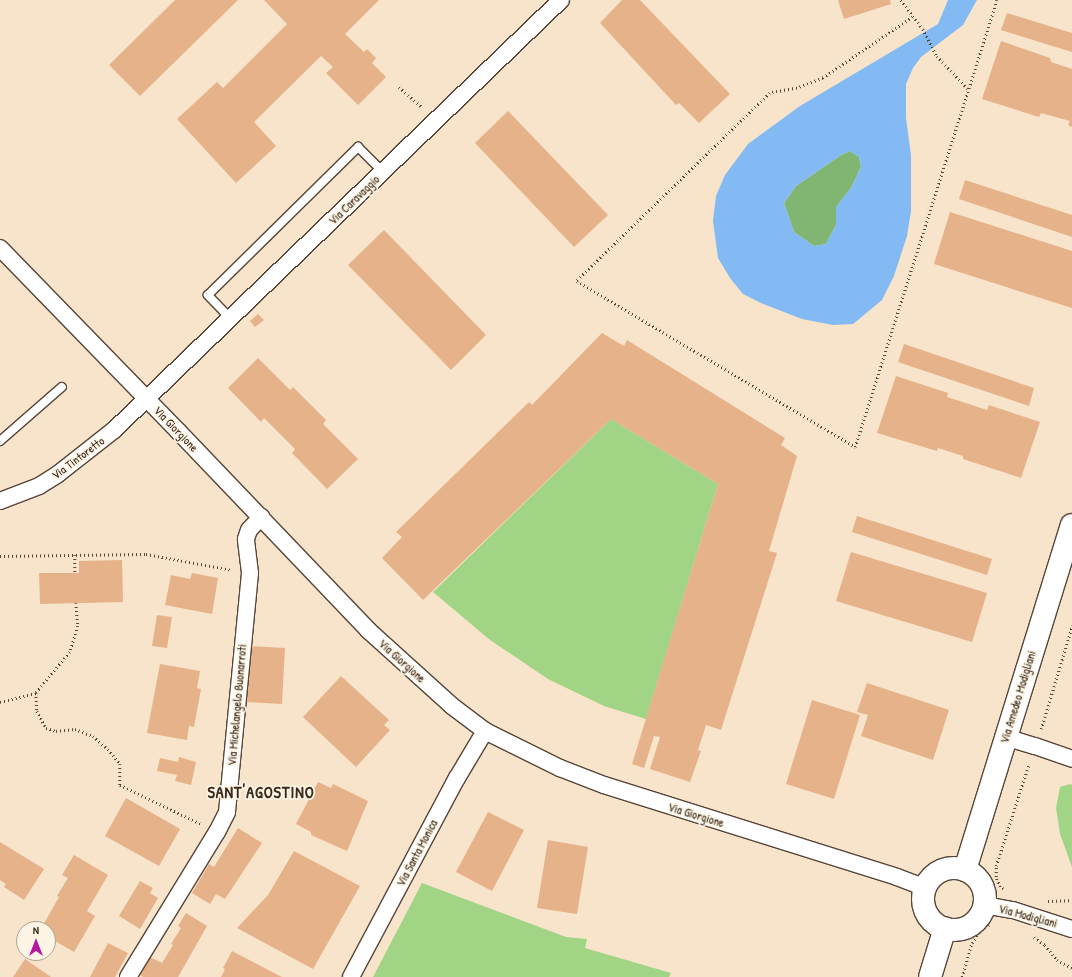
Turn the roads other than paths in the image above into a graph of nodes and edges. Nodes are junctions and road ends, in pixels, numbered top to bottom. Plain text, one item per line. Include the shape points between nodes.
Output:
1 (561, 0) edge
2 (383, 172) junction
3 (0, 248) edge
4 (230, 318) junction
5 (62, 388) dead end
6 (146, 399) junction
7 (0, 441) edge
8 (0, 501) edge
9 (261, 517) junction
10 (1072, 524) edge
11 (485, 731) junction
12 (1005, 738) junction
13 (1072, 759) edge
14 (965, 870) junction
15 (925, 888) junction
16 (989, 915) junction
17 (945, 928) junction
18 (1072, 929) edge
19 (128, 977) edge
20 (351, 977) edge
21 (930, 977) edge

1 - 2 street, Via Caravaggio
2 - 4 street, Via Caravaggio
2 - 4 lane via 358,147 208,295
3 - 6 street, Via Giorgione
4 - 6 street, Via Caravaggio
5 - 7 lane
6 - 8 street, Via Tintoretto via 114,430 64,470 39,486
6 - 9 street, Via Giorgione
9 - 11 street, Via Giorgione via 368,630 452,706
9 - 19 street, Via Michelangelo Buonarroti via 249,530 246,539 250,573 227,812
10 - 12 street, Via Amedeo Modigliani
11 - 15 street, Via Giorgione via 560,768 604,785
11 - 20 street, Via Santa Monica via 453,784
12 - 13 street
12 - 14 street, Via Amedeo Modigliani
14 - 15 street via 943,870 933,876
14 - 16 street via 976,876 982,885
15 - 17 street via 925,909 936,924
16 - 17 street via 956,930
16 - 18 street, Via Modigliani via 1013,910
17 - 21 street

